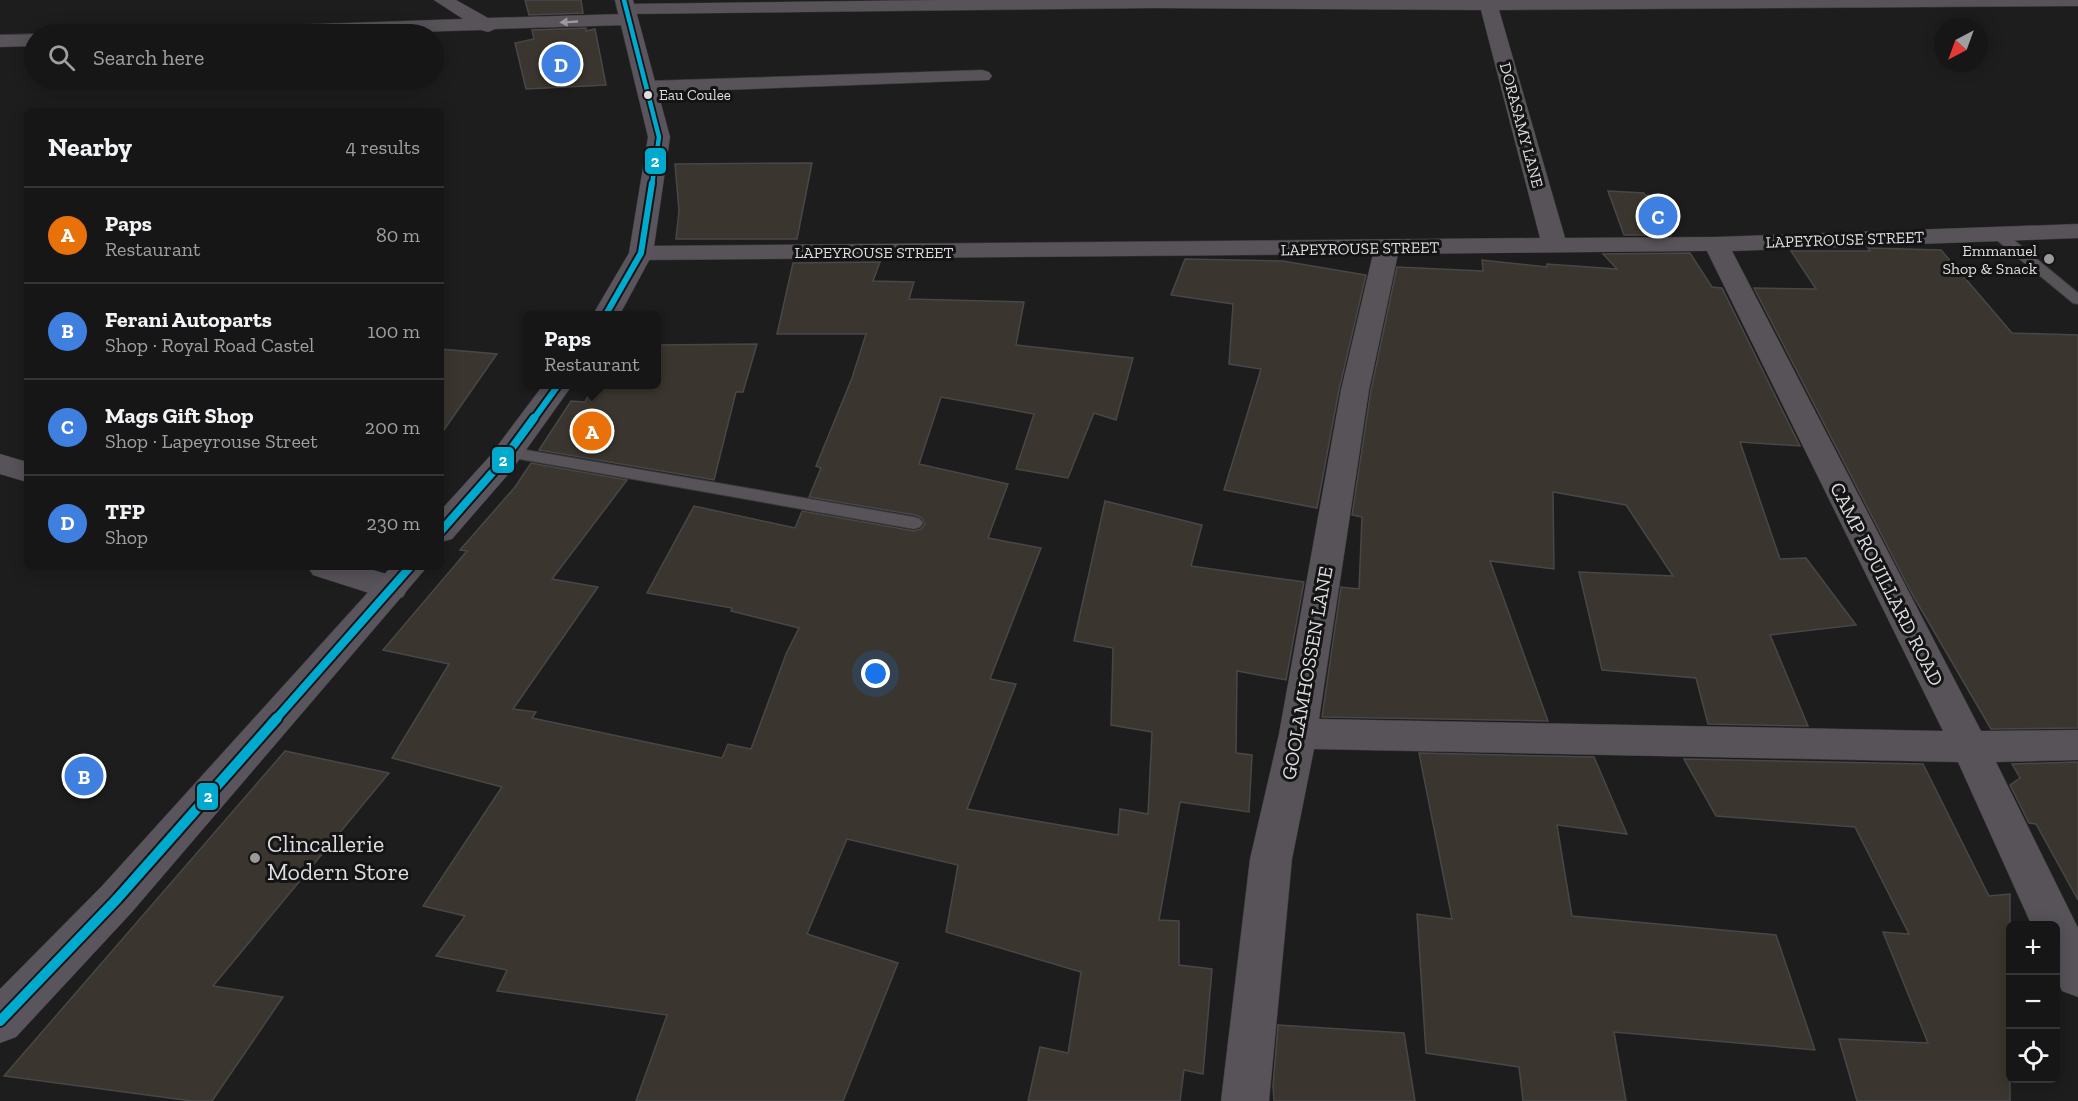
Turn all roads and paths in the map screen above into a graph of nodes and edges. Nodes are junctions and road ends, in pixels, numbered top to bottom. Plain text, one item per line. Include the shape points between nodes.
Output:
1 (443, 0) edge
2 (2078, 2) edge
3 (1489, 3) edge
4 (626, 9) edge
5 (488, 26) junction
6 (444, 27) edge
7 (24, 41) edge
8 (0, 42) edge
9 (982, 76) dead end
10 (646, 87) junction
11 (2078, 231) edge
12 (1998, 234) junction
13 (1554, 244) junction
14 (1716, 244) junction
15 (1388, 249) junction
16 (641, 253) junction
17 (2078, 300) edge
18 (607, 311) edge
19 (555, 389) edge
20 (509, 452) junction
21 (0, 464) edge
22 (24, 471) edge
23 (914, 523) dead end
24 (444, 528) edge
25 (345, 570) edge
26 (400, 578) edge
27 (1298, 734) junction
28 (2078, 745) edge
29 (1970, 747) junction
30 (2052, 921) edge
31 (2060, 938) edge
32 (2078, 976) edge
33 (0, 1021) edge
34 (1245, 1101) edge

1 - 5 street
2 - 3 street
3 - 4 street
3 - 13 street, DORASAMY LANE
4 -> 5 street
4 - 10 main road
5 - 6 street
7 - 8 street
9 - 10 street
10 - 16 main road via 659,137
11 - 12 street, LAPEYROUSE STREET
12 - 14 street, LAPEYROUSE STREET
12 - 17 lane
13 - 14 street, LAPEYROUSE STREET
13 - 15 street, LAPEYROUSE STREET
14 - 29 street, CAMP ROUILLARD ROAD
15 - 16 street, LAPEYROUSE STREET
15 - 27 street, GOOLAMHOSSEN LANE via 1355,390
16 - 18 main road
19 - 20 main road
20 - 23 lane
20 - 24 main road
21 - 22 street
25 - 26 street
26 - 33 main road via 117,899
27 - 29 street
27 - 34 street, GOOLAMHOSSEN LANE via 1271,859
28 - 29 street
29 - 30 street, CAMP ROUILLARD ROAD
31 - 32 street, CAMP ROUILLARD ROAD

